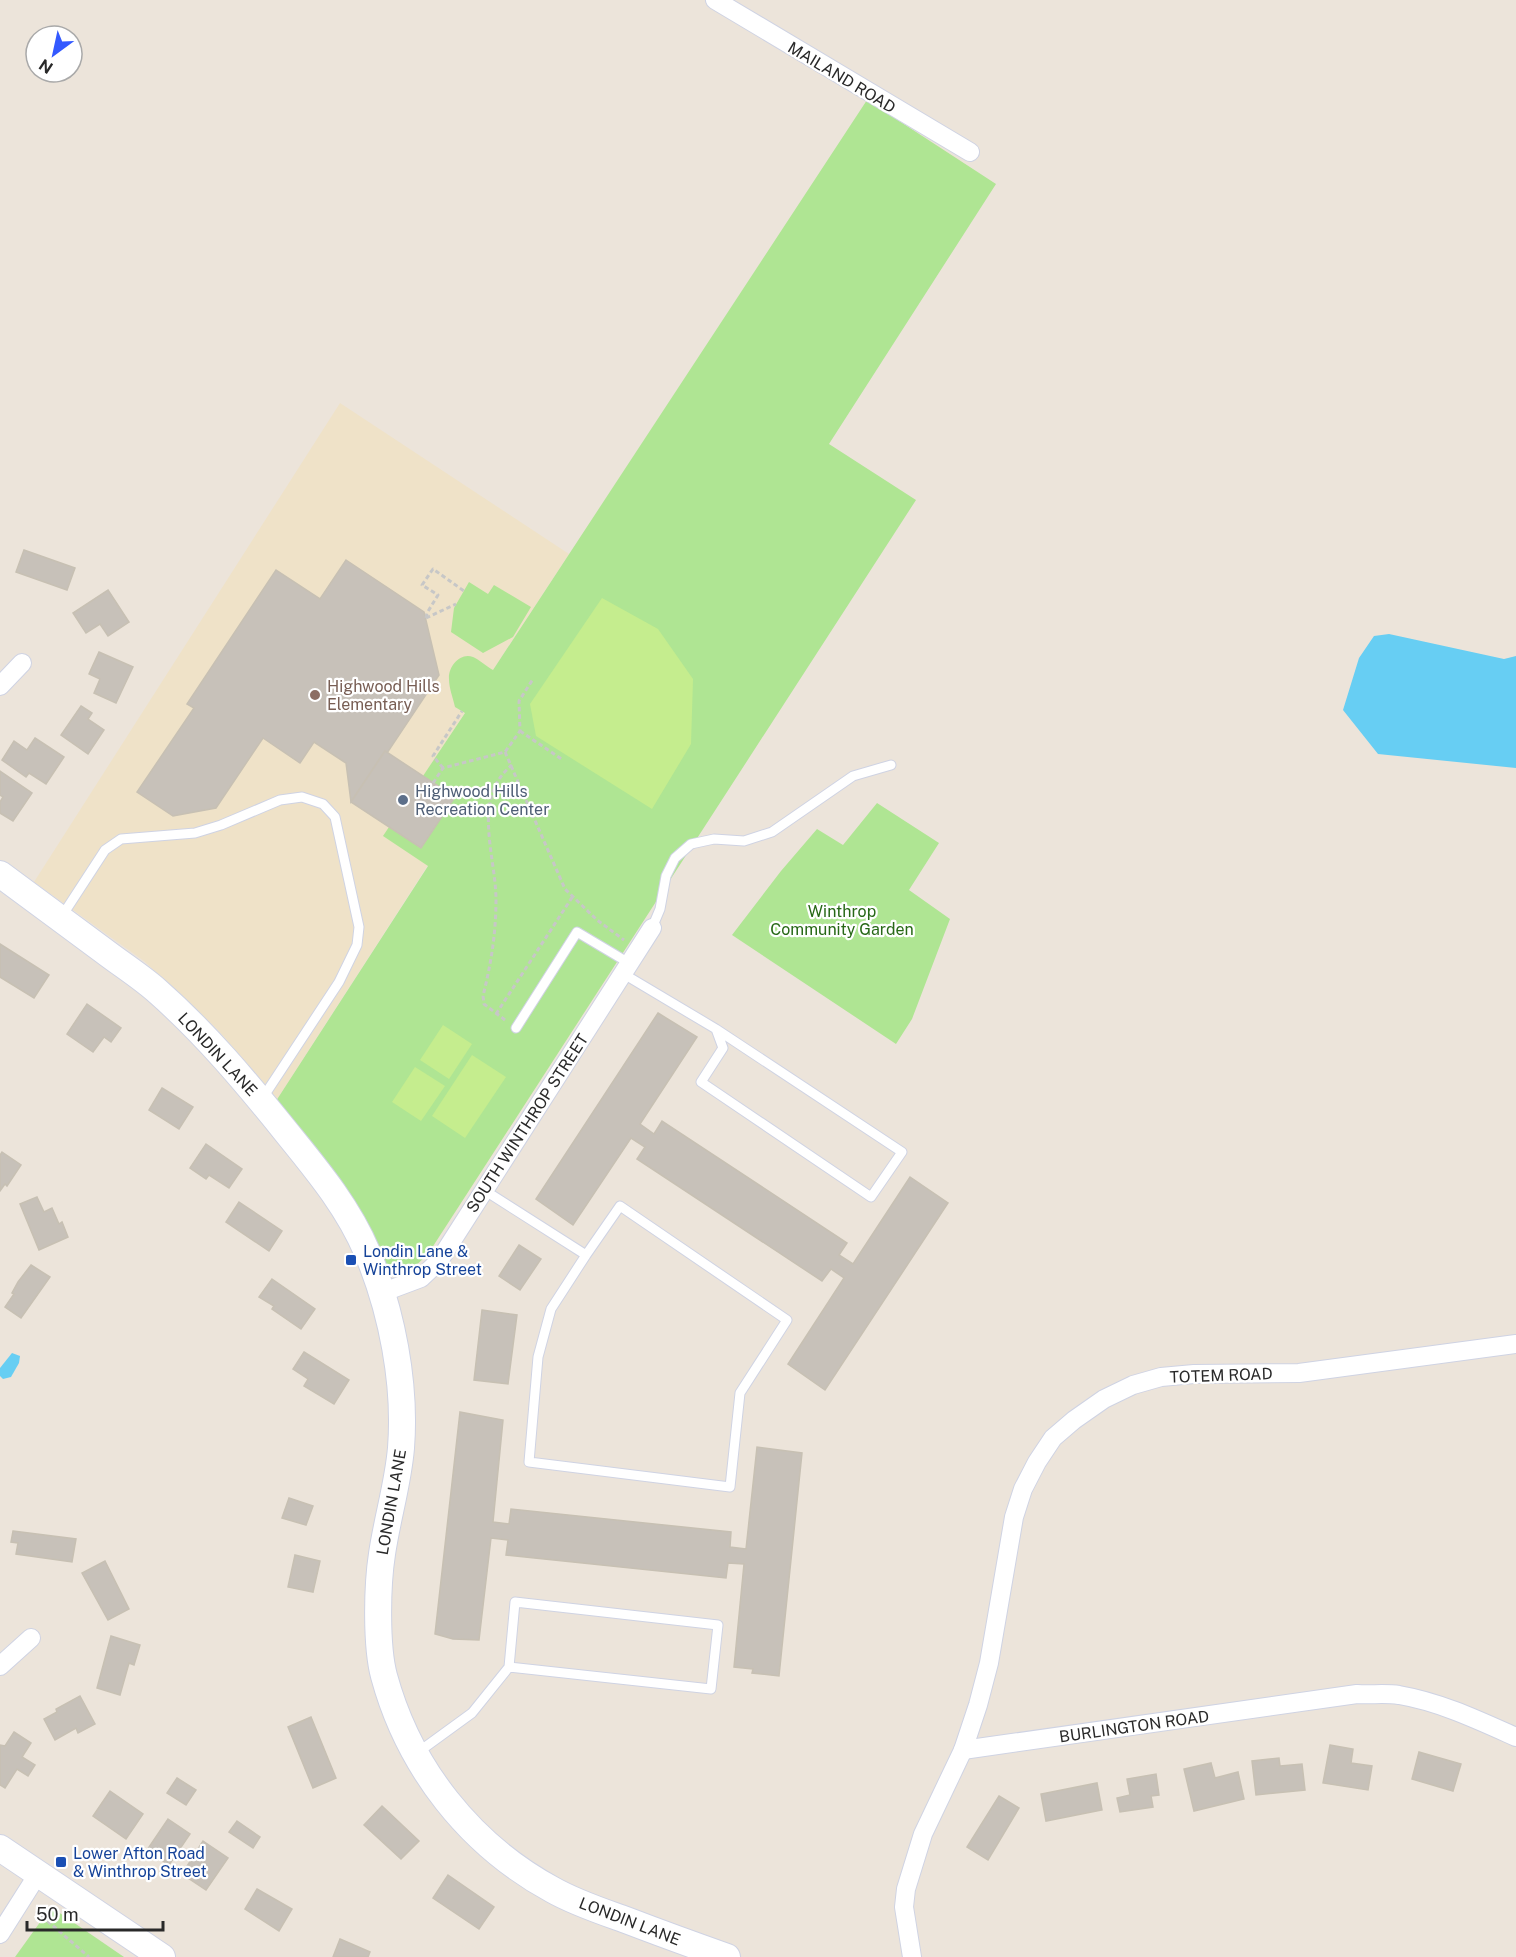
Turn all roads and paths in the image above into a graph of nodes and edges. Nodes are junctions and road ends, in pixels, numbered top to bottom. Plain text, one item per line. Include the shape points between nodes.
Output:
1 (716, 0) edge
2 (970, 152) dead end
3 (464, 591) dead end
4 (456, 604) dead end
5 (22, 663) dead end
6 (533, 679) dead end
7 (0, 686) edge
8 (462, 711) dead end
9 (519, 731) junction
10 (505, 752) junction
11 (563, 760) dead end
12 (512, 765) junction
13 (891, 765) dead end
14 (443, 768) junction
15 (434, 783) dead end
16 (0, 874) edge
17 (573, 896) junction
18 (60, 919) junction
19 (652, 928) joint
20 (630, 962) junction
21 (496, 1014) junction
22 (516, 1028) joint
23 (716, 1029) junction
24 (261, 1101) junction
25 (484, 1190) junction
26 (586, 1255) junction
27 (381, 1293) junction
28 (1516, 1344) edge
29 (32, 1638) dead end
30 (0, 1666) edge
31 (509, 1667) junction
32 (1516, 1737) edge
33 (963, 1750) junction
34 (415, 1755) junction
35 (0, 1848) edge
36 (39, 1874) junction
37 (35, 1910) dead end
38 (0, 1934) edge
39 (89, 1957) edge
40 (162, 1957) edge
41 (727, 1957) edge
42 (912, 1957) edge

1 - 2 street, MAILAND ROAD
3 - 4 path via 433,569 422,585 438,595 426,618
5 - 7 street
6 - 9 path via 519,701
8 - 14 path via 433,756
9 - 10 path
9 - 11 path
10 - 12 path
10 - 14 path
12 - 17 path via 544,844
12 - 21 path via 495,786 487,819 496,898 495,935 483,996 484,1004
13 - 19 lane via 852,776 772,832 744,841 714,839 691,844 675,858 666,876
14 - 15 path
16 - 18 street, LONDIN LANE
17 - 20 path
17 - 21 path
18 - 24 street, LONDIN LANE via 154,988 223,1056
18 - 24 lane via 105,850 121,839 195,833 280,800 302,796 323,804 335,817 359,927 357,945 339,982
19 - 20 street, SOUTH WINTHROP STREET
20 - 22 lane via 578,932
20 - 23 lane
20 - 25 street, SOUTH WINTHROP STREET
21 - 22 path
23 - 23 lane via 723,1048 701,1082 871,1197 902,1152
24 - 27 street, LONDIN LANE via 341,1205 367,1252
25 - 26 lane
25 - 27 street, SOUTH WINTHROP STREET via 439,1261 421,1278
26 - 26 lane via 620,1206 787,1320 740,1393 730,1487 529,1462 538,1357 551,1309
27 - 34 street, LONDIN LANE via 396,1361 401,1449 381,1556 380,1635 383,1672
28 - 33 street, TOTEM ROAD via 1299,1373 1161,1377 1104,1399 1074,1420 1053,1438 1023,1488 1014,1517 989,1663
29 - 30 street
31 - 31 lane via 711,1689 718,1625 514,1602
31 - 34 lane via 472,1713
32 - 33 street, BURLINGTON ROAD via 1437,1705 1397,1695 1357,1694
33 - 42 street via 923,1834 906,1889 904,1907
34 - 41 street, LONDIN LANE via 463,1821 526,1875 593,1908
35 - 36 street
36 - 38 street
36 - 40 street
37 - 39 path

